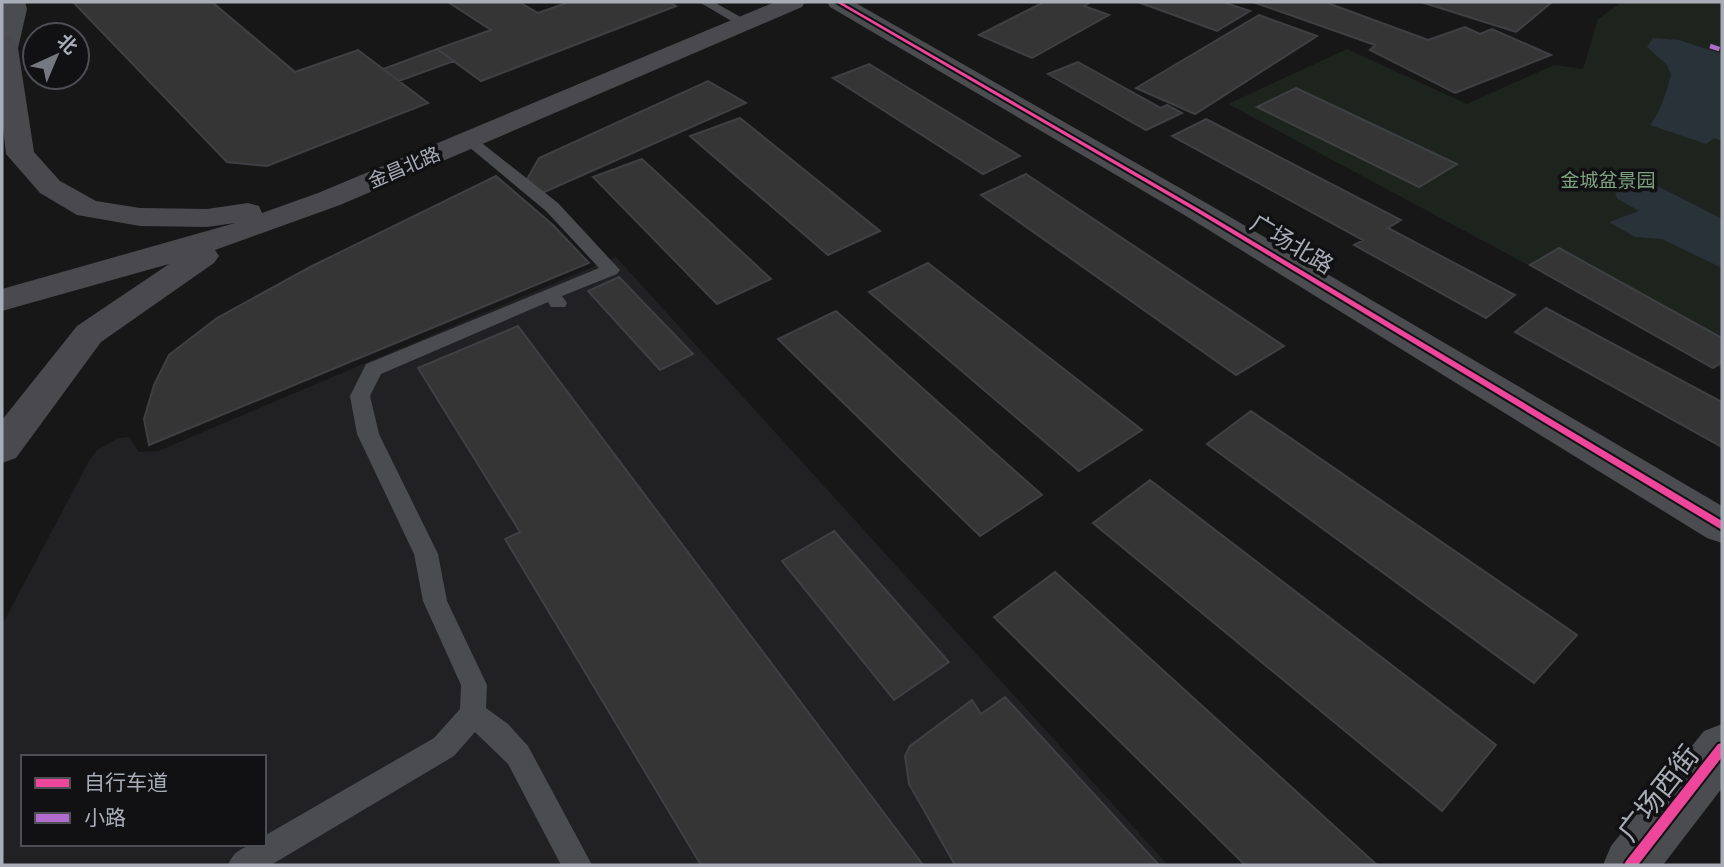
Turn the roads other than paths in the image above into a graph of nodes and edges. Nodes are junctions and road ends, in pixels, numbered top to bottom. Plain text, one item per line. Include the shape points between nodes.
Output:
1 (14, 2) edge
2 (705, 2) edge
3 (794, 2) edge
4 (838, 2) edge
5 (744, 23) junction
6 (4, 45) edge
7 (468, 139) junction
8 (329, 199) junction
9 (240, 232) junction
10 (2, 300) edge
11 (2, 449) edge
12 (1722, 526) edge
13 (473, 715) junction
14 (1722, 748) edge
15 (243, 865) edge
16 (577, 865) edge
17 (1630, 865) edge

1 - 6 street
2 - 5 lane
3 - 5 main road, 金昌北路
4 - 12 street, 广场北路 via 1198,210
5 - 7 main road, 金昌北路
6 - 8 main road via 20,155 50,187 88,209 140,217 206,218
7 - 8 main road, 金昌北路
7 - 13 lane via 552,207 611,270 555,299 373,369 360,396 368,434 426,554 435,601 474,685
8 - 9 main road, 金昌北路
9 - 10 main road, 金昌北路
9 - 11 main road via 89,334
13 - 15 lane via 444,747
13 - 16 lane via 518,755
14 - 17 street, 广场西街

